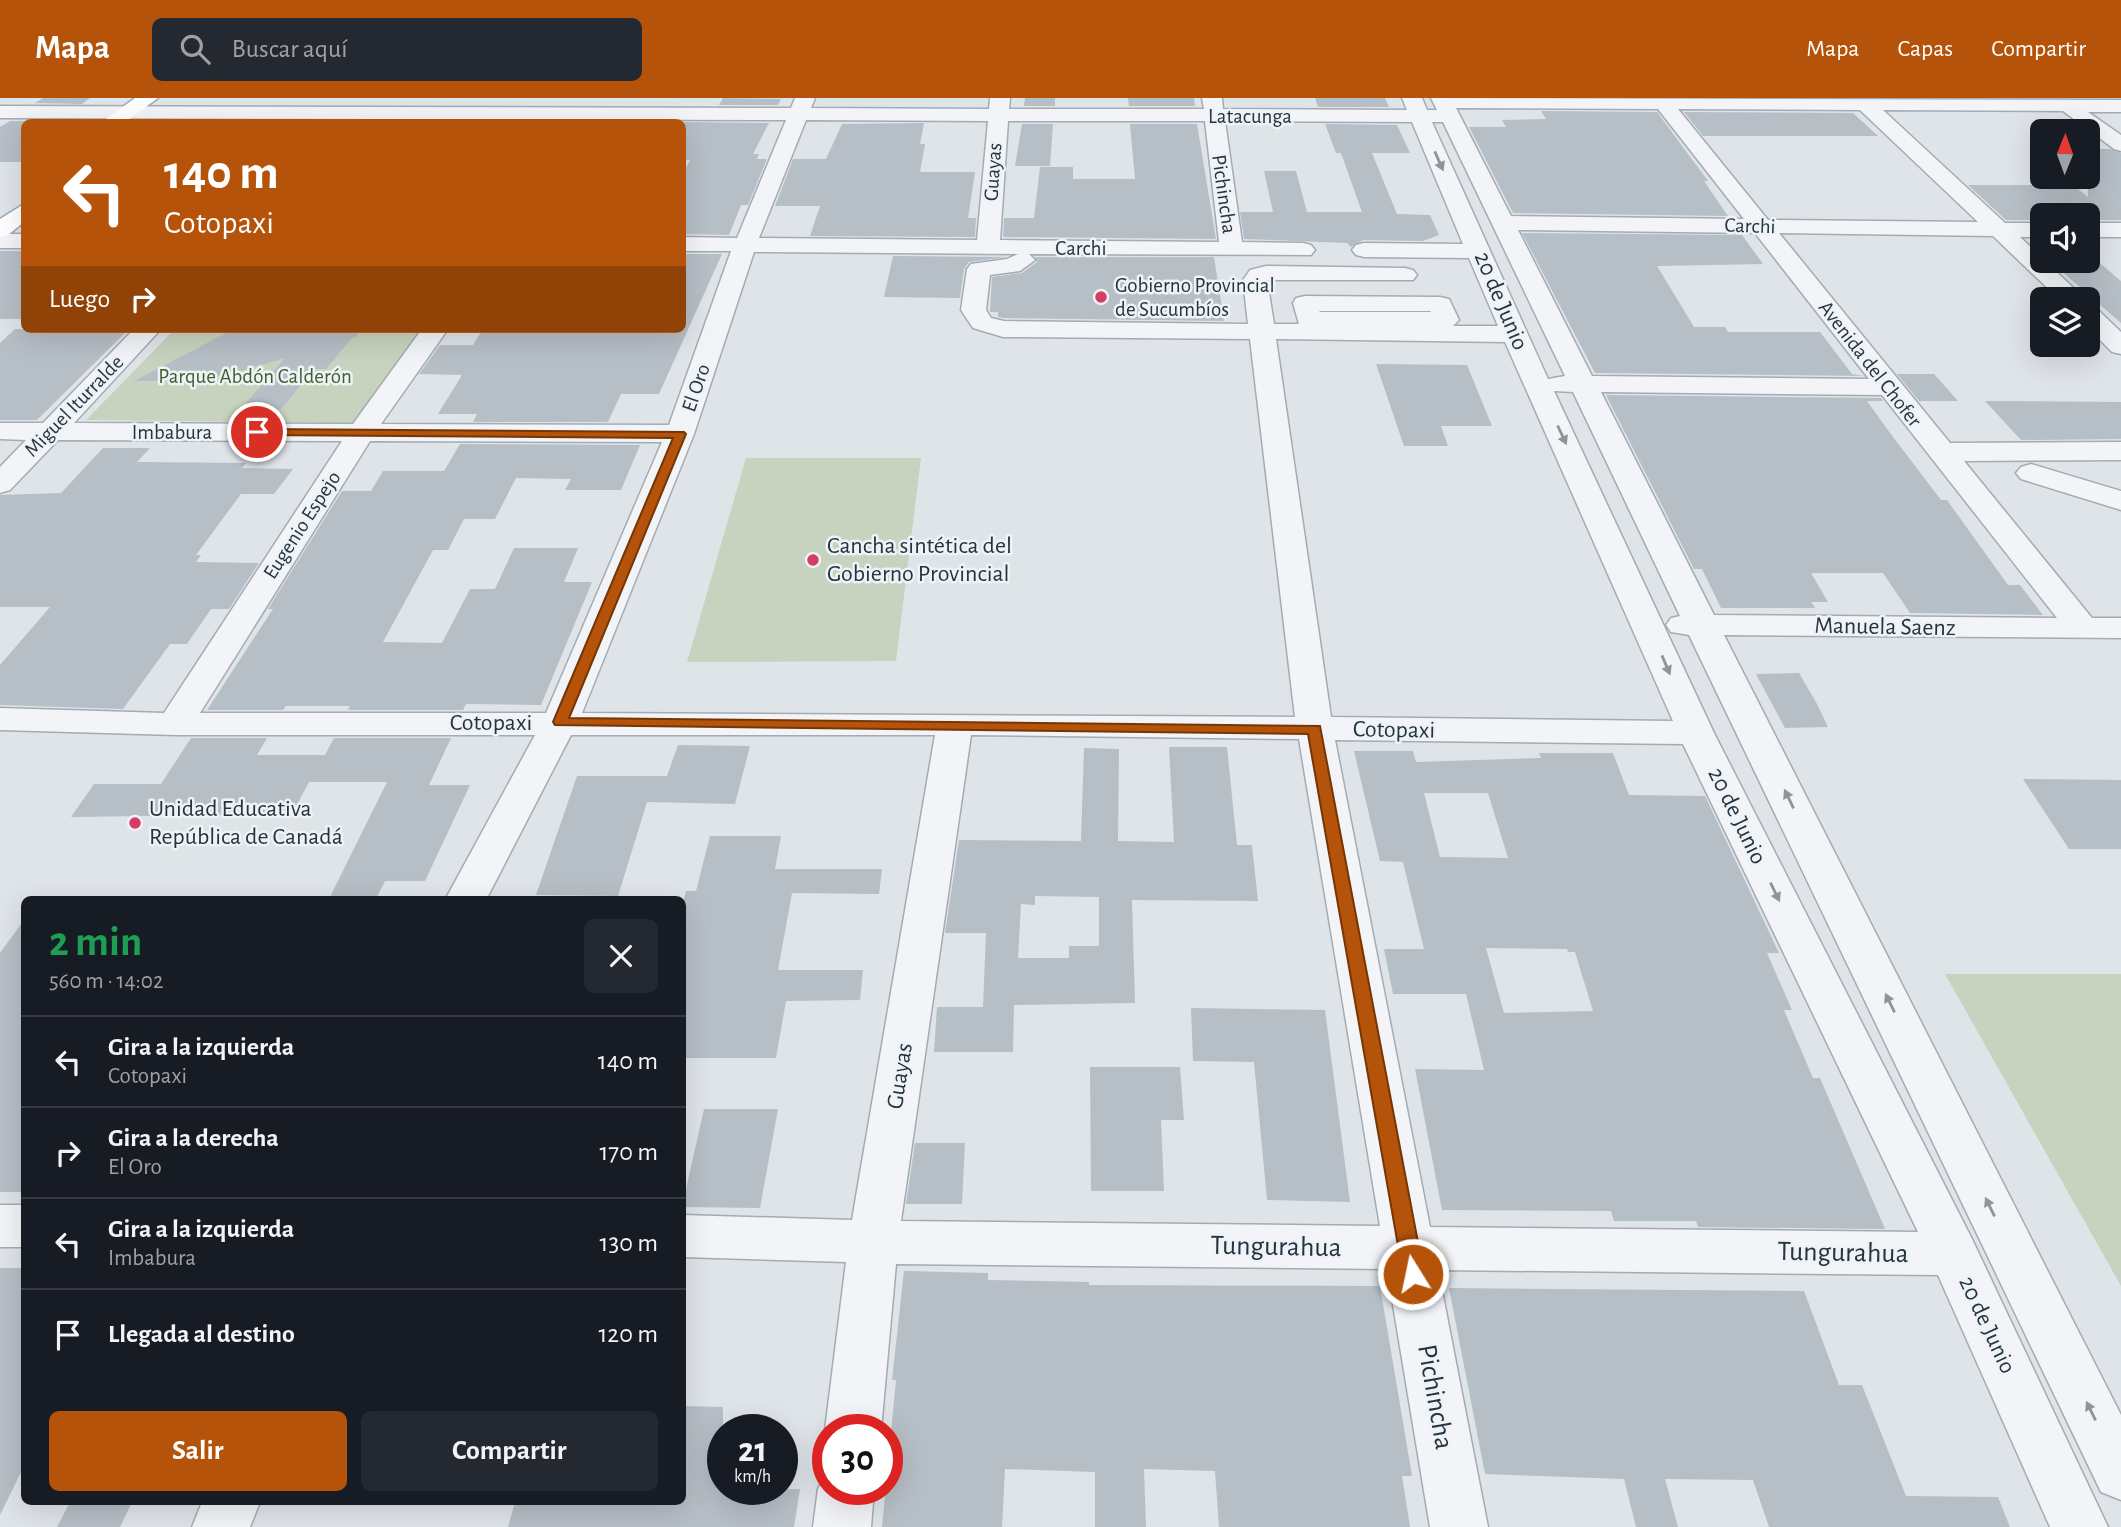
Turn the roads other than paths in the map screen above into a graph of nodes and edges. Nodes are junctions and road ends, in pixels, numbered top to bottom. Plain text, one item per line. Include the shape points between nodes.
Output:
1 (172, 98) edge
2 (386, 98) edge
3 (1660, 100) edge
4 (1860, 100) edge
5 (2062, 102) edge
6 (802, 105) edge
7 (1433, 106) edge
8 (2121, 106) edge
9 (998, 107) edge
10 (1212, 107) edge
11 (582, 111) edge
12 (0, 112) edge
13 (135, 114) edge
14 (366, 118) edge
15 (2121, 145) edge
16 (21, 191) edge
17 (0, 207) edge
18 (21, 213) edge
19 (1759, 224) junction
20 (2000, 229) junction
21 (2030, 229) edge
22 (0, 230) edge
23 (2100, 230) edge
24 (2121, 230) edge
25 (1490, 236) junction
26 (0, 241) edge
27 (21, 242) edge
28 (686, 244) edge
29 (745, 245) junction
30 (988, 247) junction
31 (1025, 247) junction
32 (1231, 249) junction
33 (1362, 274) junction
34 (1405, 275) dead end
35 (2060, 287) edge
36 (1373, 319) junction
37 (2100, 326) edge
38 (144, 333) edge
39 (432, 333) edge
40 (1261, 333) junction
41 (1514, 334) junction
42 (2121, 346) edge
43 (1538, 384) junction
44 (1581, 384) junction
45 (1888, 387) junction
46 (0, 431) edge
47 (50, 431) junction
48 (361, 433) junction
49 (680, 434) junction
50 (2121, 451) edge
51 (1940, 452) junction
52 (2031, 473) junction
53 (2121, 473) edge
54 (1959, 474) junction
55 (0, 484) edge
56 (2121, 501) edge
57 (1649, 625) junction
58 (1703, 625) junction
59 (2121, 628) edge
60 (2083, 629) junction
61 (0, 719) edge
62 (560, 722) junction
63 (175, 724) junction
64 (955, 724) junction
65 (1315, 729) junction
66 (1696, 733) junction
67 (467, 896) edge
68 (0, 1226) edge
69 (21, 1226) edge
70 (686, 1236) edge
71 (873, 1242) junction
72 (1409, 1249) junction
73 (1954, 1254) junction
74 (855, 1414) edge
75 (2121, 1473) edge
76 (230, 1505) edge
77 (844, 1505) edge
78 (221, 1527) edge
79 (842, 1527) edge
80 (1459, 1527) edge
81 (2079, 1527) edge

1 - 13 main road
2 - 14 street
3 - 4 street, Latacunga
3 - 7 street, Latacunga
3 - 19 street, Avenida del Chofer
4 - 5 street, Latacunga
4 - 20 street
5 - 8 street, Latacunga
5 - 15 street
6 - 9 street, Latacunga
6 - 11 street, Latacunga
6 - 29 street, El Oro
7 - 10 street, Latacunga
7 - 25 street, 20 de Junio
9 - 10 street, Latacunga
9 - 30 street, Guayas
10 - 32 street, Pichincha
11 - 14 street, Latacunga
12 - 13 street, Latacunga
13 - 14 street, Latacunga
16 - 17 main road
18 - 22 main road
19 - 20 street, Carchi
19 - 25 street, Carchi
19 - 45 street, Avenida del Chofer
20 - 21 street, Carchi
20 - 35 street
23 - 24 street
25 - 32 street, Carchi via 1335,250
25 - 41 street, 20 de Junio
25 - 44 street, 20 de Junio
26 - 27 street
28 - 29 street, Carchi
29 - 30 street, Carchi
29 - 49 street, El Oro
30 - 31 street, Carchi
31 - 32 street, Carchi
31 - 40 street via 1023,262 979,269 973,310 982,323 1003,329
33 - 34 street
33 - 36 street
33 - 40 street, Pichincha via 1258,275
36 - 40 street
36 - 41 street
37 - 42 street
38 - 47 street, Miguel Iturralde
39 - 48 street, Eugenio Espejo
40 - 65 street, Pichincha
41 - 43 street, 20 de Junio
43 - 44 street
43 -> 57 street, 20 de Junio
44 - 45 street
44 - 58 street, 20 de Junio
45 - 51 street, Avenida del Chofer
46 - 47 street, Imbabura
47 - 48 street, Imbabura
47 - 55 street, Miguel Iturralde
48 - 49 street, Imbabura
48 - 63 street, Eugenio Espejo
49 - 62 street, El Oro
50 - 51 street
51 - 54 street, Avenida del Chofer
52 - 53 street
52 - 54 street
52 - 56 street
54 - 60 street, Avenida del Chofer
57 - 58 street, Manuela Saenz
57 -> 66 street, 20 de Junio
58 - 60 street, Manuela Saenz
75 -> 58 street, 20 de Junio
59 - 60 street, Manuela Saenz
61 - 63 street, Cotopaxi
62 - 63 street, Cotopaxi
62 - 64 street, Cotopaxi
62 - 67 street, El Oro
64 - 65 street, Cotopaxi
64 - 71 street, Guayas
65 - 66 street, Cotopaxi
65 - 72 street, Pichincha
66 -> 73 street, 20 de Junio
68 - 69 street
70 - 71 street, Tungurahua
71 - 72 street, Tungurahua
71 - 74 street, Guayas
72 - 73 street, Tungurahua
72 - 80 street, Pichincha
73 - 81 street, 20 de Junio
76 - 78 street
77 - 79 street

